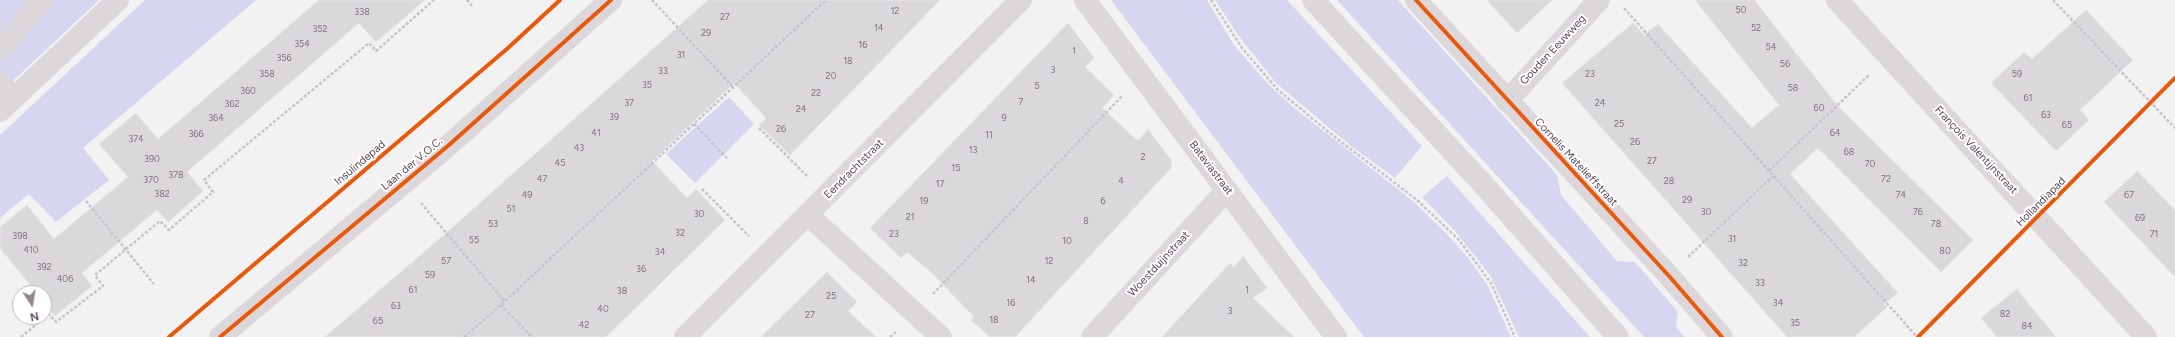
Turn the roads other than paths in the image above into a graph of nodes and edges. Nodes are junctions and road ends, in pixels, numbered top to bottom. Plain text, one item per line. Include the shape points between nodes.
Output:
1 (43, 0) edge
2 (118, 0) edge
3 (611, 0) edge
4 (1021, 0) edge
5 (1085, 0) edge
6 (1313, 0) edge
7 (1416, 0) edge
8 (1599, 0) edge
9 (1837, 0) edge
10 (0, 50) edge
11 (5, 97) edge
12 (1507, 101) junction
13 (1227, 190) junction
14 (808, 214) junction
15 (220, 337) edge
16 (685, 337) edge
17 (941, 337) edge
18 (1092, 337) edge
19 (1336, 337) edge
20 (1618, 337) edge
21 (1722, 337) edge
22 (2146, 337) edge

1 - 10 street
2 - 11 street
3 - 15 street, Laan der V.O.C. via 404,183
4 - 14 street, Eendrachtstraat
5 - 13 street, Bataviastraat
6 - 20 street via 1481,182
7 - 12 street, Cornelis Matelieffstraat
8 - 12 street, Gouden Eeuwweg
9 - 22 street, François Valentijnstraat
12 - 21 street, Cornelis Matelieffstraat
13 - 18 street, Woestduijnstraat
13 - 19 street, Bataviastraat
14 - 16 street, Eendrachtstraat
14 - 17 street

